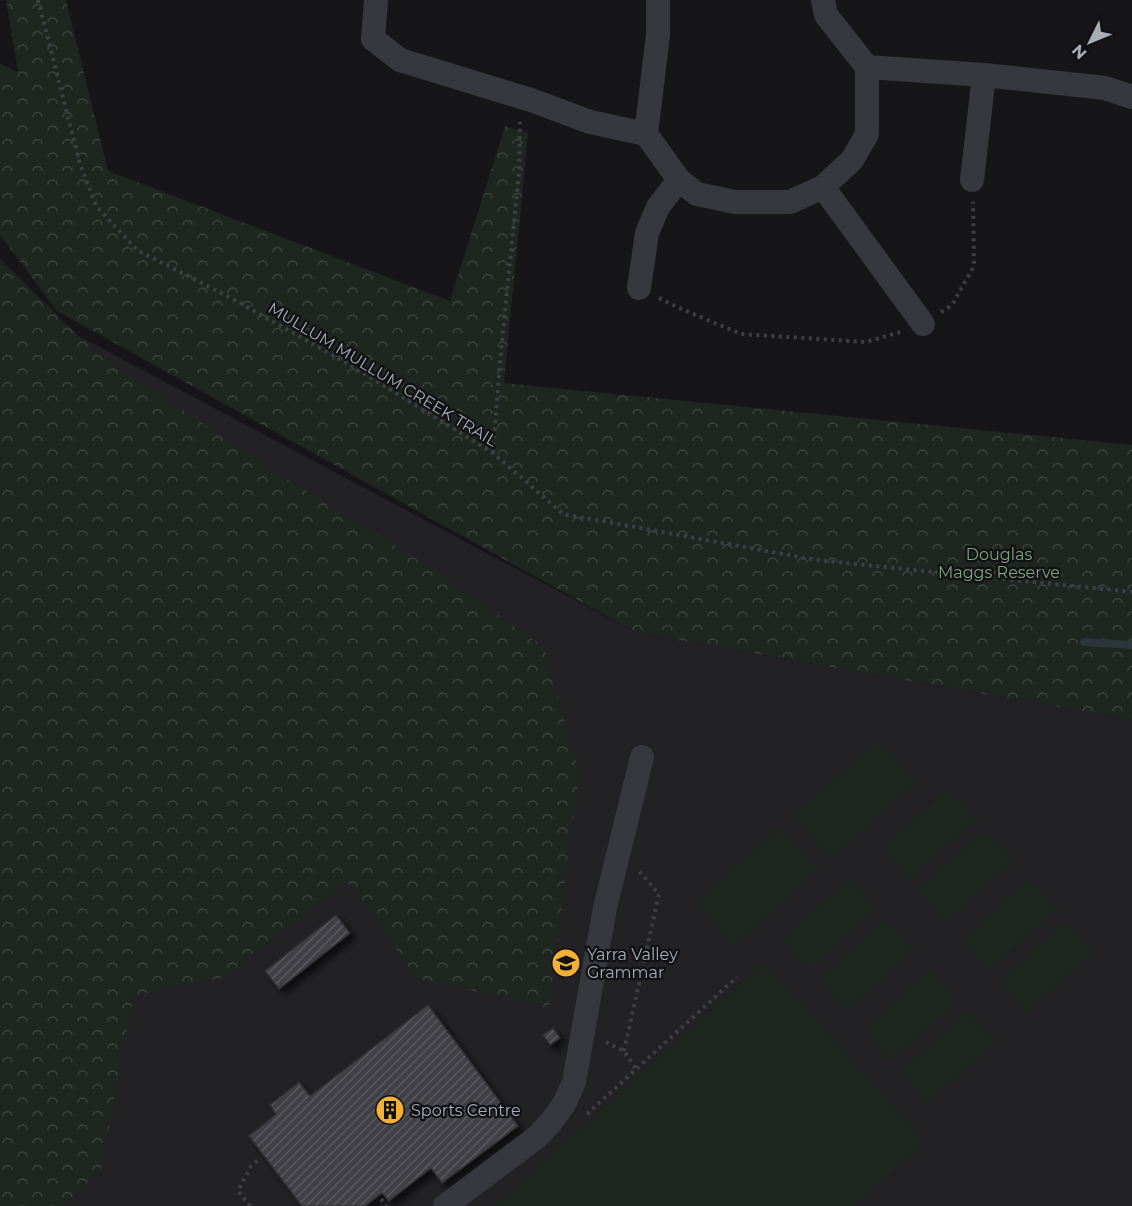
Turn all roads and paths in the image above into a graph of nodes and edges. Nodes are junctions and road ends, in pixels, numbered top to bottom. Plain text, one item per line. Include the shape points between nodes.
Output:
1 (38, 0) edge
2 (376, 0) edge
3 (658, 0) edge
4 (823, 0) edge
5 (867, 67) junction
6 (984, 75) junction
7 (1132, 97) edge
8 (526, 99) junction
9 (646, 134) junction
10 (679, 180) junction
11 (972, 180) joint
12 (823, 187) junction
13 (639, 288) joint
14 (923, 324) junction
15 (494, 453) junction
16 (1132, 592) edge
17 (642, 757) dead end
18 (620, 850) junction
19 (737, 977) dead end
20 (624, 1051) dead end
21 (584, 1117) dead end
22 (261, 1158) dead end
23 (381, 1199) dead end
24 (250, 1206) edge
25 (386, 1206) edge
26 (445, 1206) edge

1 - 15 path, MULLUM MULLUM CREEK TRAIL via 80,164 96,206 137,250 352,366
2 - 8 street via 373,39 400,60
3 - 9 street
4 - 5 street via 826,15
5 - 6 street
5 - 12 street via 867,134 852,159
6 - 7 street via 1105,88
6 - 11 street
8 - 9 street via 590,122
8 - 15 path
9 - 10 street
10 - 12 street via 697,194 735,202 790,202
10 - 13 street via 658,207 647,233
11 - 14 path via 974,266 952,305
12 - 14 street
13 - 14 path via 741,334 866,342
15 - 16 path, MULLUM MULLUM CREEK TRAIL via 563,514 816,560
17 - 18 street
18 - 20 path via 659,894
18 - 26 street via 605,908 574,1082 564,1104 537,1137
19 - 21 path
22 - 24 path via 251,1166 238,1191
23 - 25 path

